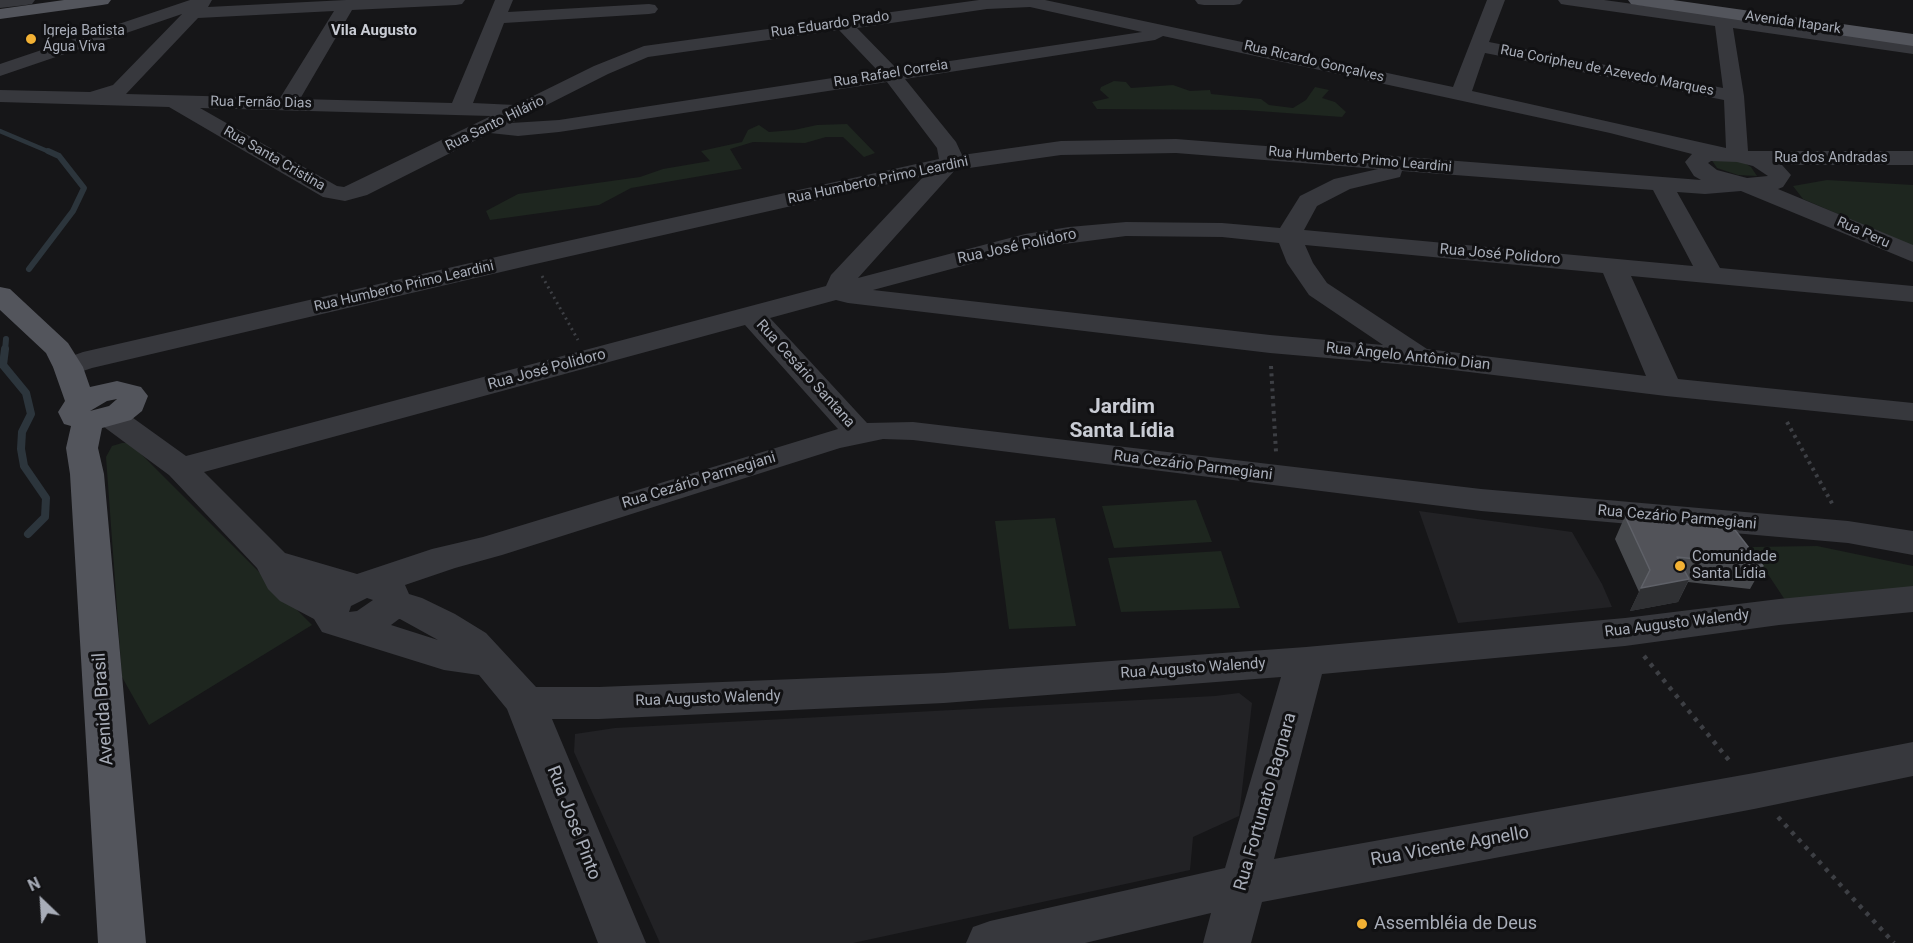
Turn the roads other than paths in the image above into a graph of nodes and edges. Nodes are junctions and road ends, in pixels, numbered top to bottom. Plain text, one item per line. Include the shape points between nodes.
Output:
1 (26, 0) edge
2 (94, 0) edge
3 (102, 0) edge
4 (456, 0) edge
5 (504, 0) edge
6 (1204, 0) edge
7 (1234, 0) edge
8 (1496, 0) edge
9 (1567, 0) edge
10 (1637, 0) edge
11 (1016, 1) edge
12 (1674, 2) edge
13 (0, 3) edge
14 (72, 4) junction
15 (347, 5) junction
16 (650, 5) edge
17 (197, 9) edge
18 (0, 14) edge
19 (496, 18) junction
20 (149, 20) junction
21 (1723, 21) junction
22 (842, 23) junction
23 (1913, 30) edge
24 (1177, 32) junction
25 (1913, 40) edge
26 (1480, 46) junction
27 (1913, 48) edge
28 (644, 52) junction
29 (0, 69) edge
30 (891, 74) junction
31 (122, 94) junction
32 (1460, 95) junction
33 (0, 96) edge
34 (1734, 96) junction
35 (173, 101) junction
36 (286, 104) junction
37 (460, 109) junction
38 (604, 118) junction
39 (512, 122) junction
40 (1610, 127) junction
41 (1735, 156) junction
42 (1913, 158) edge
43 (948, 164) junction
44 (1423, 166) junction
45 (1913, 173) edge
46 (1736, 180) junction
47 (1661, 184) junction
48 (345, 194) joint
49 (1289, 237) junction
50 (1913, 254) edge
51 (859, 260) junction
52 (1613, 266) junction
53 (1711, 275) junction
54 (879, 280) junction
55 (1844, 288) junction
56 (839, 291) junction
57 (0, 295) edge
58 (1908, 298) edge
59 (903, 303) junction
60 (752, 315) junction
61 (1913, 316) edge
62 (1420, 357) junction
63 (70, 359) junction
64 (1666, 387) junction
65 (106, 408) junction
66 (1913, 412) edge
67 (859, 433) junction
68 (181, 468) junction
69 (1913, 543) edge
70 (272, 562) junction
71 (377, 593) junction
72 (1913, 599) edge
73 (340, 618) junction
74 (1306, 661) junction
75 (488, 662) junction
76 (525, 703) junction
77 (1913, 759) edge
78 (1243, 885) junction
79 (122, 943) edge
80 (621, 943) edge
81 (990, 943) edge
82 (1227, 943) edge

1 - 13 street
2 - 14 main road
3 - 14 main road
4 - 15 street
5 - 19 street
6 - 7 street
8 - 26 street
9 - 21 street
10 - 12 main road, Avenida Itapark
11 - 22 street, Rua Eduardo Prado
11 - 24 street, Rua Ricardo Gonçalves
12 - 23 main road
12 - 25 main road, Avenida Itapark
14 - 18 main road
15 - 17 street
15 - 36 street
16 - 19 street
16 - 28 street
17 - 20 street
17 - 20 street via 174,18
17 - 31 street
19 - 37 street
20 - 29 street
21 - 27 street
21 - 34 street
22 - 28 street, Rua Eduardo Prado
22 - 30 street
24 - 30 street, Rua Rafael Correia
24 - 32 street, Rua Ricardo Gonçalves
26 - 32 street
26 - 34 street, Rua Coripheu de Azevedo Marques
28 - 39 street, Rua Santo Hilário
30 - 38 street, Rua Rafael Correia
30 - 43 street via 948,147
31 - 33 street, Rua Fernão Dias via 90,99
31 - 35 street, Rua Fernão Dias
32 - 40 street, Rua Ricardo Gonçalves
34 - 41 street
35 - 36 street, Rua Fernão Dias
35 - 48 street, Rua Santa Cristina via 331,192
36 - 37 street, Rua Fernão Dias
37 - 39 street, Rua Fernão Dias
38 - 39 street, Rua Rafael Correia
38 - 39 street, Rua Rafael Correia via 559,126
39 - 48 street, Rua Santo Hilário
40 - 41 street, Rua Ricardo Gonçalves
40 - 46 street, Rua Ricardo Gonçalves
41 - 42 street, Rua dos Andradas
41 - 46 street
41 - 46 street via 1698,159
43 - 44 street, Rua Humberto Primo Leardini via 1061,148 1137,145
43 - 51 street
43 - 63 street, Rua Humberto Primo Leardini
44 - 47 street, Rua Humberto Primo Leardini
44 - 49 street via 1325,190 1308,201
45 - 46 street, Rua dos Andradas
46 - 47 street, Rua Humberto Primo Leardini
46 - 50 street, Rua Peru
47 - 53 street
49 - 52 street, Rua José Polidoro
49 - 54 street, Rua José Polidoro via 1171,228 1069,235 1025,242
49 - 62 street via 1300,263 1318,289
51 - 54 street
51 - 56 street via 840,281
52 - 53 street, Rua José Polidoro
52 - 64 street
53 - 55 street, Rua José Polidoro
54 - 56 street, Rua José Polidoro
54 - 59 street
55 - 58 street, Rua José Polidoro
55 - 61 street
56 - 59 street, Rua Ângelo Antônio Dian via 864,299
56 - 60 street, Rua José Polidoro
57 - 63 main road
59 - 62 street, Rua Ângelo Antônio Dian
60 - 67 street, Rua Cesário Santana
60 - 68 street, Rua José Polidoro
62 - 64 street, Rua Ângelo Antônio Dian
63 - 65 main road
64 - 66 street, Rua Ângelo Antônio Dian
65 - 68 street
65 - 79 main road, Avenida Brasil via 82,448
67 - 69 street, Rua Cezário Parmegiani via 913,431 1481,500 1848,532
67 - 71 street, Rua Cezário Parmegiani via 489,547 444,573
68 - 70 street
70 - 71 street
70 - 73 street via 293,592
71 - 73 street, Rua Cezário Parmegiani via 379,616 370,621
71 - 75 street via 442,624 472,643
72 - 74 street, Rua Augusto Walendy via 1625,632
73 - 75 street via 444,656
74 - 76 street, Rua Augusto Walendy via 944,688
74 - 78 street, Rua Fortunato Bagnara
75 - 76 street
76 - 80 street, Rua José Pinto
77 - 78 street, Rua Vicente Agnello
78 - 81 street, Rua Vicente Agnello
78 - 82 street, Rua Fortunato Bagnara

